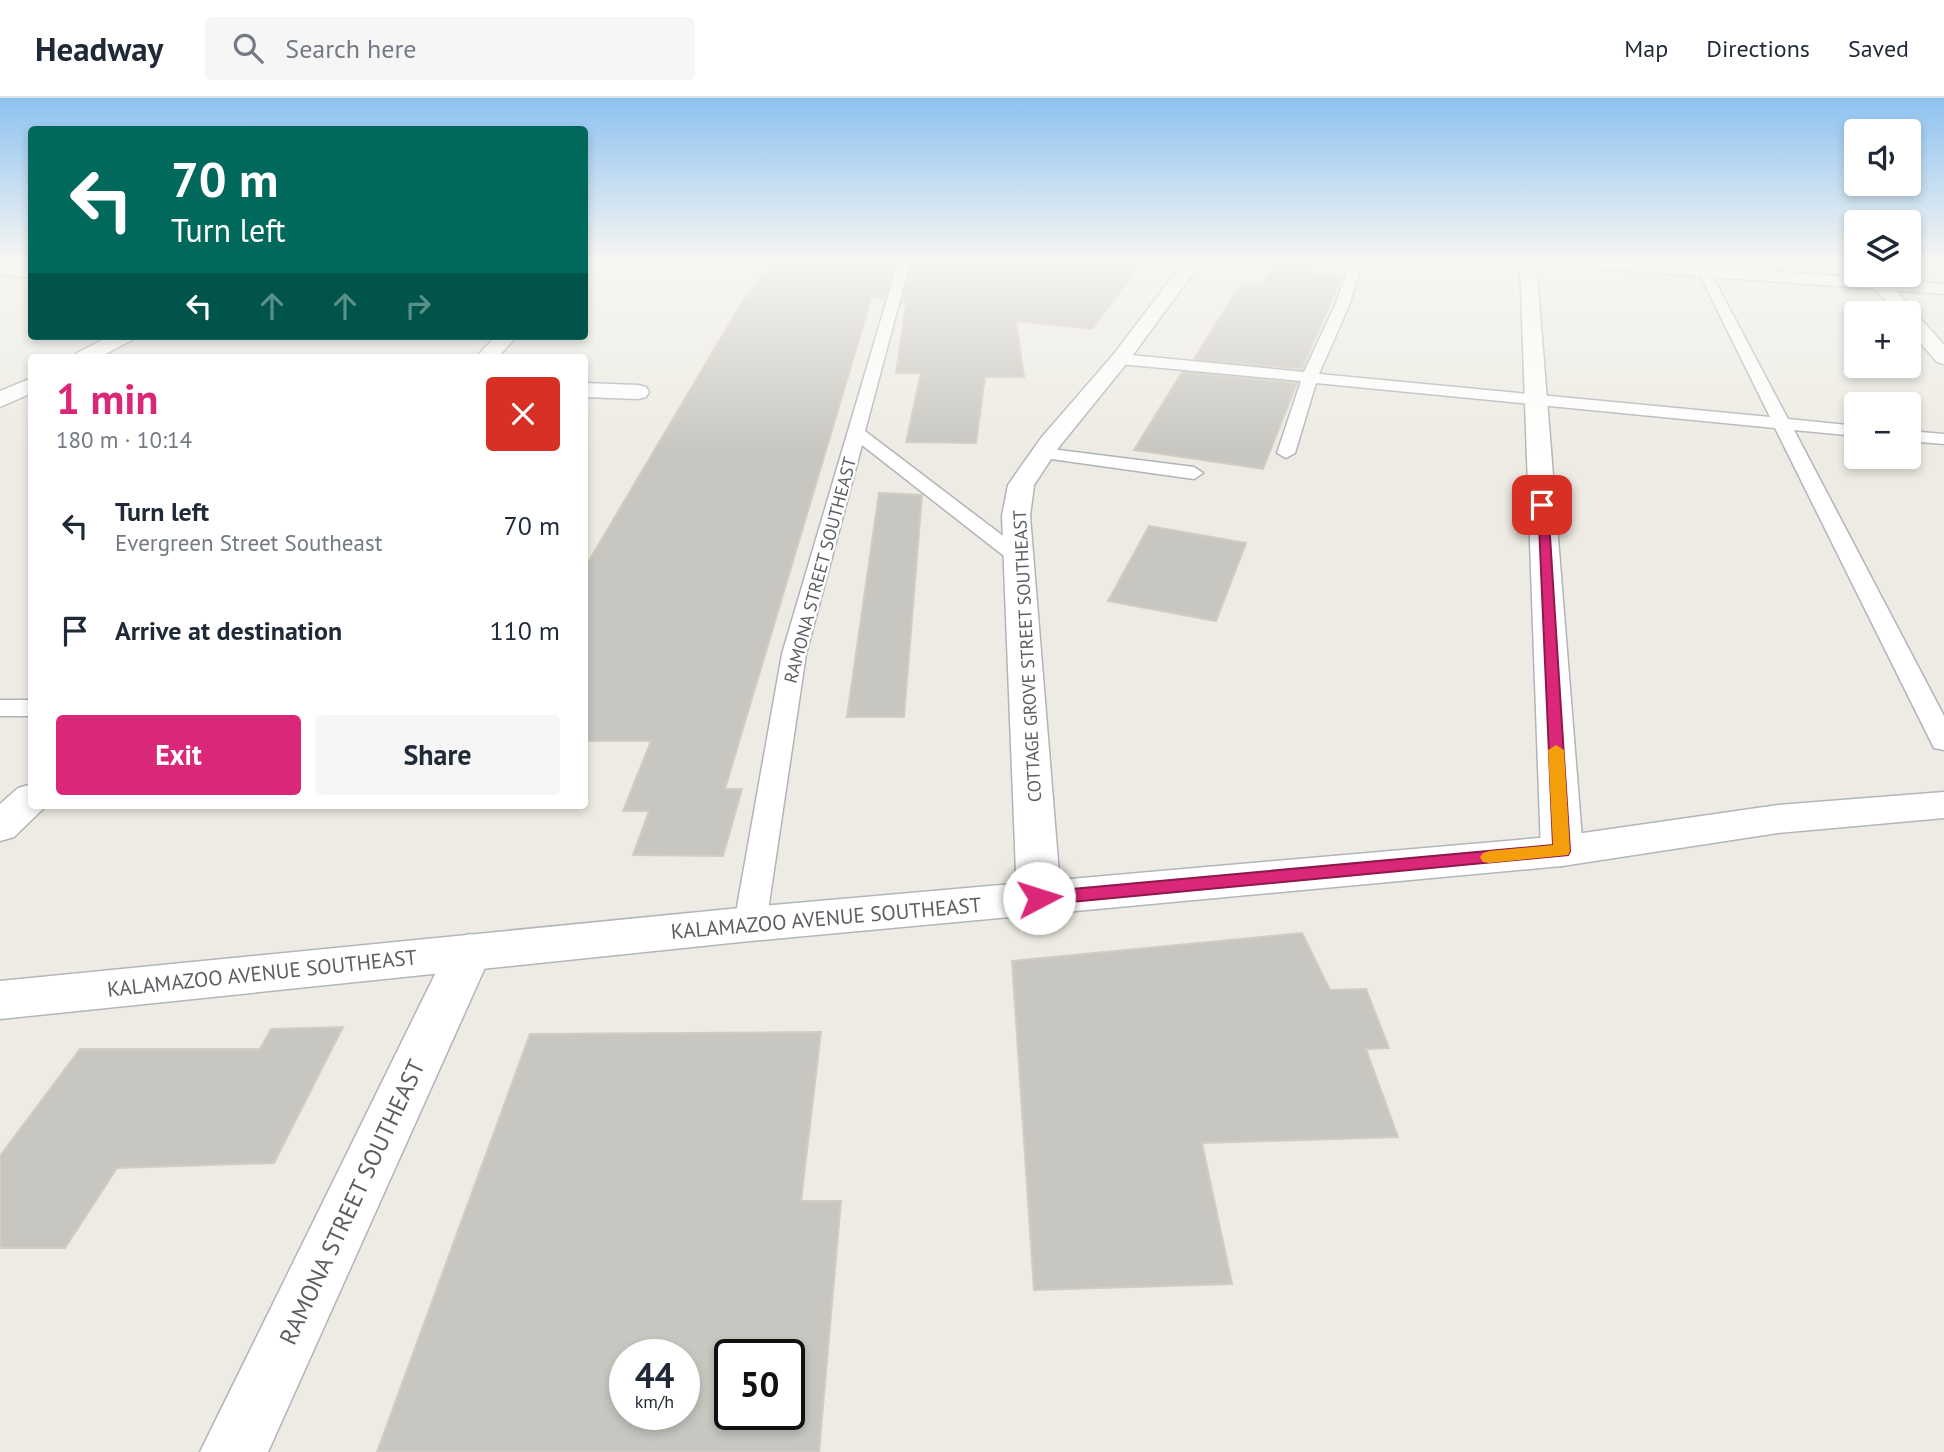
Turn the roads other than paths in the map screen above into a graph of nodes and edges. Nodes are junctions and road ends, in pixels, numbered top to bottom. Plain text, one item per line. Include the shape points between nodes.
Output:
1 (886, 325) edge
2 (1145, 325) edge
3 (1333, 325) edge
4 (1532, 325) edge
5 (1732, 325) edge
6 (1921, 331) edge
7 (117, 340) edge
8 (503, 340) edge
9 (90, 354) edge
10 (489, 354) edge
11 (1944, 358) edge
12 (1119, 359) junction
13 (1310, 377) junction
14 (28, 386) edge
15 (588, 390) edge
16 (638, 392) dead end
17 (1536, 398) junction
18 (0, 401) edge
19 (28, 402) edge
20 (1782, 424) junction
21 (1844, 430) edge
22 (856, 432) junction
23 (1921, 437) edge
24 (1944, 439) edge
25 (1044, 453) junction
26 (1286, 453) dead end
27 (1194, 473) dead end
28 (1021, 558) junction
29 (0, 708) edge
30 (28, 708) edge
31 (1944, 743) edge
32 (28, 801) edge
33 (1944, 805) edge
34 (0, 827) edge
35 (1562, 851) junction
36 (1039, 898) junction
37 (750, 924) junction
38 (469, 952) junction
39 (11, 1006) edge
40 (234, 1452) edge

1 - 22 lane, RAMONA STREET SOUTHEAST
2 - 12 street, COTTAGE GROVE STREET SOUTHEAST
3 - 13 lane
4 - 17 street
5 - 20 lane
6 - 11 street
7 - 9 street
8 - 10 street
12 - 13 lane
12 - 25 street, COTTAGE GROVE STREET SOUTHEAST
13 - 17 lane
13 - 26 lane
14 - 18 street
15 - 16 street
17 - 20 lane
17 - 35 street
18 - 19 street
20 - 21 lane
20 - 31 lane
22 - 28 lane
22 - 37 lane, RAMONA STREET SOUTHEAST via 794,654
23 - 24 lane
25 - 27 lane
25 - 28 street, COTTAGE GROVE STREET SOUTHEAST via 1021,485 1016,516
28 - 36 street, COTTAGE GROVE STREET SOUTHEAST
29 - 30 lane
32 - 34 street
33 - 35 street, KALAMAZOO AVENUE SOUTHEAST via 1778,819
35 - 36 street, KALAMAZOO AVENUE SOUTHEAST
36 - 37 street, KALAMAZOO AVENUE SOUTHEAST
37 - 38 street, KALAMAZOO AVENUE SOUTHEAST
38 - 39 street, KALAMAZOO AVENUE SOUTHEAST
38 - 40 street, RAMONA STREET SOUTHEAST

